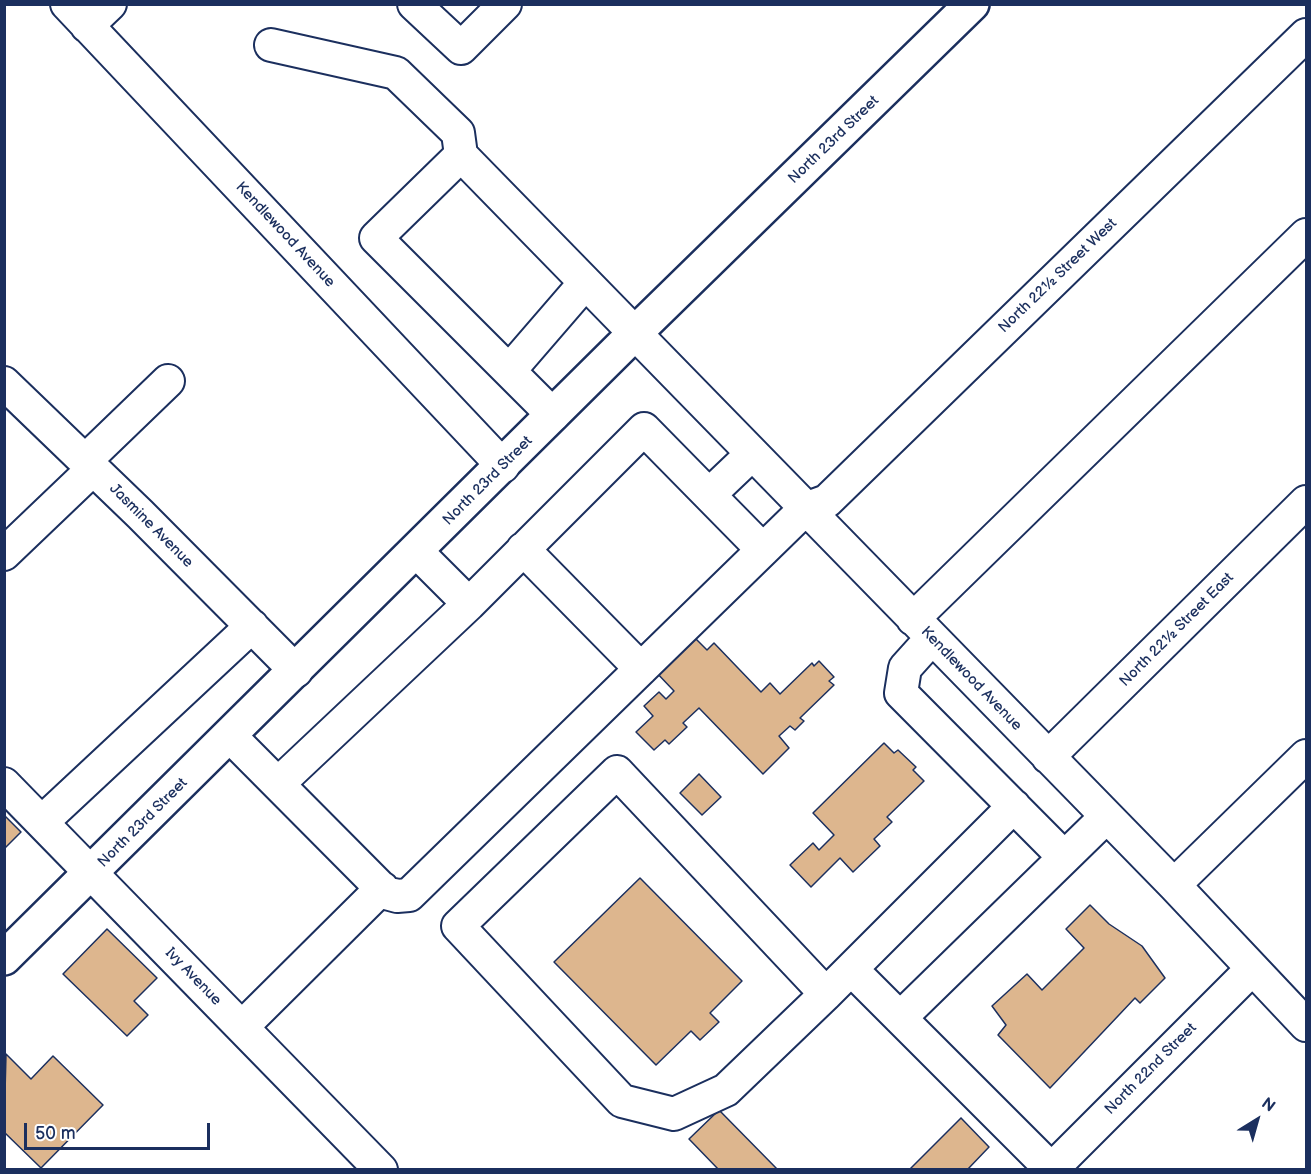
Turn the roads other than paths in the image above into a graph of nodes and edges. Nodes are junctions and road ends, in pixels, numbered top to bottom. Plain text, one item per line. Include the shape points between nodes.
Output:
1 (414, 4) edge
2 (505, 4) edge
3 (972, 4) edge
4 (88, 12) edge
5 (1306, 35) edge
6 (271, 45) dead end
7 (461, 156) junction
8 (1306, 235) edge
9 (585, 283) junction
10 (634, 334) junction
11 (509, 371) junction
12 (168, 381) dead end
13 (4, 383) edge
14 (553, 415) junction
15 (752, 454) junction
16 (89, 465) junction
17 (503, 466) junction
18 (710, 494) junction
19 (1306, 502) edge
20 (805, 509) junction
21 (523, 549) junction
22 (764, 550) junction
23 (416, 551) junction
24 (4, 554) edge
25 (469, 604) junction
26 (252, 626) junction
27 (922, 629) junction
28 (641, 669) junction
29 (296, 671) junction
30 (230, 736) junction
31 (1306, 756) edge
32 (1048, 757) junction
33 (4, 784) edge
34 (278, 784) junction
35 (1014, 806) junction
36 (1106, 817) junction
37 (42, 822) junction
38 (1064, 857) junction
39 (92, 873) junction
40 (1174, 885) junction
41 (382, 888) junction
42 (4, 958) edge
43 (851, 969) junction
44 (1252, 969) junction
45 (826, 994) junction
46 (900, 1018) junction
47 (1306, 1025) edge
48 (242, 1027) junction
49 (1051, 1169) edge
50 (381, 1170) edge

1 - 2 street via 461,48
3 - 10 main road, North 23rd Street
4 - 17 street, Kendlewood Avenue
5 - 20 street, North 22½ Street West via 827,501
6 - 7 street via 396,73 458,133
7 - 9 street, Kendlewood Avenue
7 - 11 street via 376,238
8 - 27 street
9 - 10 street, Kendlewood Avenue
9 - 11 street
10 - 14 main road, North 23rd Street
10 - 15 street, Kendlewood Avenue
11 - 14 street
12 - 16 street
13 - 16 street, Jasmine Avenue
14 - 17 main road, North 23rd Street
15 - 18 street
15 - 20 street, Kendlewood Avenue
16 - 24 street
16 - 26 street, Jasmine Avenue
17 - 23 main road, North 23rd Street
18 - 21 street via 644,429
18 - 22 street
19 - 32 street, North 22½ Street East
20 - 22 street, North 22½ Street West
20 - 27 street, Kendlewood Avenue
21 - 25 street
21 - 28 street
22 - 28 street, North 22½ Street West
23 - 25 street
23 - 29 main road, North 23rd Street
25 - 34 street
26 - 29 street, Jasmine Avenue
26 - 37 street
27 - 32 street, Kendlewood Avenue
27 - 35 street via 905,668 901,693
28 - 41 street, North 22½ Street West via 409,895 397,896
29 - 30 main road, North 23rd Street
30 - 34 street
30 - 39 main road, North 23rd Street
31 - 40 street
32 - 36 street, Kendlewood Avenue
33 - 37 street, Ivy Avenue
34 - 41 street
35 - 38 street
35 - 43 street
36 - 38 street
36 - 40 street, Kendlewood Avenue
37 - 39 street, Ivy Avenue
38 - 46 street
39 - 42 main road, North 23rd Street
39 - 48 street, Ivy Avenue
40 - 44 street, Kendlewood Avenue
41 - 48 street
43 - 45 street
43 - 46 street
44 - 47 street, Kendlewood Avenue
44 - 49 street, North 22nd Street
45 - 45 street via 617,772 458,926 622,1101 674,1114 726,1090
46 - 49 street
48 - 50 street, Ivy Avenue

